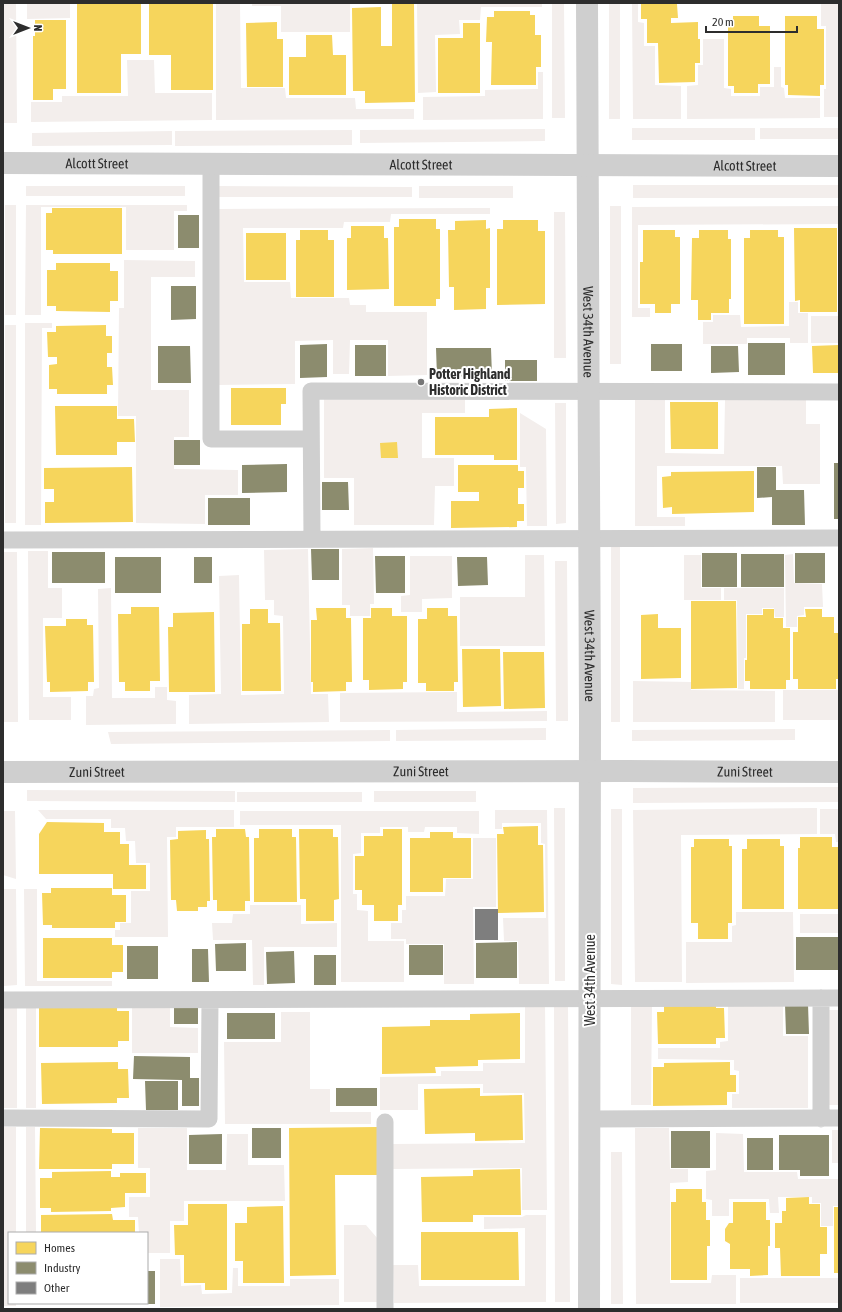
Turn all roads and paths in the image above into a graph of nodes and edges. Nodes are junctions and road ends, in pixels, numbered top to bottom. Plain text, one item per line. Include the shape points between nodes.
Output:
1 (587, 3) edge
2 (3, 163) edge
3 (211, 164) junction
4 (588, 165) junction
5 (839, 166) edge
6 (589, 391) junction
7 (839, 392) edge
8 (311, 439) junction
9 (589, 538) junction
10 (839, 538) edge
11 (312, 539) junction
12 (3, 540) edge
13 (590, 771) junction
14 (3, 772) edge
15 (839, 772) edge
16 (590, 998) junction
17 (821, 998) junction
18 (839, 998) edge
19 (3, 1000) edge
20 (210, 1000) junction
21 (3, 1118) edge
22 (821, 1118) junction
23 (839, 1118) edge
24 (589, 1119) junction
25 (385, 1122) dead end
26 (385, 1309) edge
27 (589, 1309) edge

1 - 4 street, West 34th Avenue
2 - 3 street, Alcott Street
3 - 4 street, Alcott Street
3 - 8 lane via 211,439
4 - 5 street, Alcott Street
4 - 6 street, West 34th Avenue
6 - 7 lane
6 - 8 lane via 311,391
6 - 9 street, West 34th Avenue
8 - 11 lane
9 - 10 lane
9 - 11 lane
9 - 13 street, West 34th Avenue
11 - 12 lane
13 - 14 street, Zuni Street
13 - 15 street, Zuni Street
13 - 16 street, West 34th Avenue
16 - 17 lane
16 - 20 lane
16 - 24 street, West 34th Avenue
17 - 18 lane
17 - 22 lane
19 - 20 lane
20 - 21 lane via 209,1119
22 - 23 lane
22 - 24 lane
24 - 27 street, West 34th Avenue
25 - 26 lane

